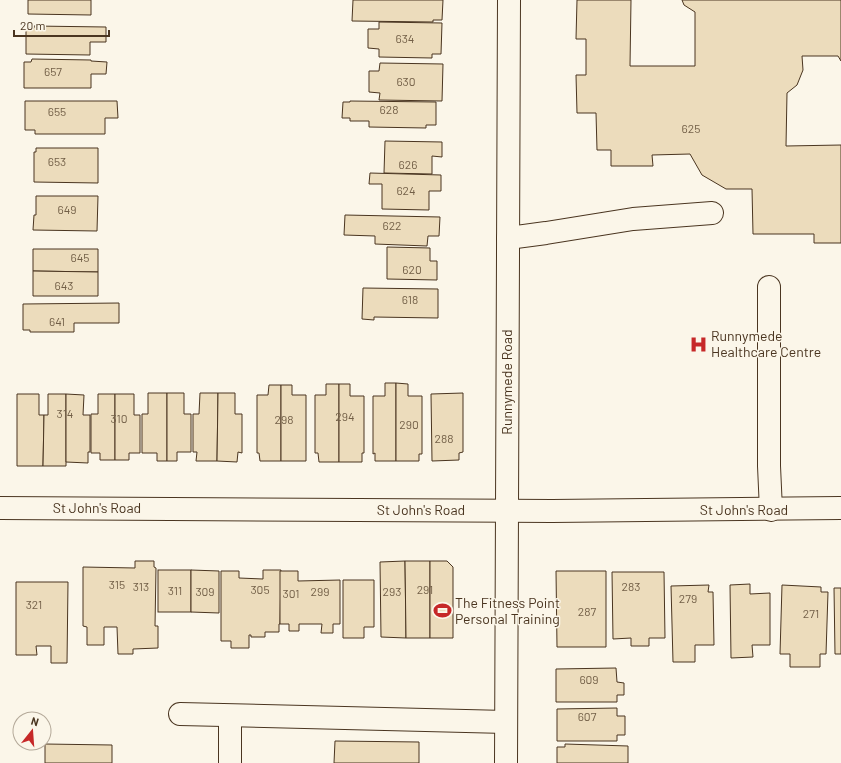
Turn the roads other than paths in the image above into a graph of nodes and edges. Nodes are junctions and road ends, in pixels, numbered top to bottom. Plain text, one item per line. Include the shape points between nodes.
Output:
1 (508, 0) edge
2 (712, 213) dead end
3 (508, 238) junction
4 (770, 287) dead end
5 (0, 508) edge
6 (841, 508) edge
7 (506, 510) junction
8 (771, 510) junction
9 (180, 714) dead end
10 (230, 716) junction
11 (506, 722) junction
12 (230, 763) edge
13 (506, 763) edge

1 - 3 street, Runnymede Road
2 - 3 street via 633,219
3 - 7 street, Runnymede Road
4 - 8 street
5 - 7 street, St John's Road
6 - 8 street, St John's Road
7 - 8 street, St John's Road
7 - 11 street, Runnymede Road
9 - 10 street
10 - 11 street
10 - 12 street
11 - 13 street, Runnymede Road

